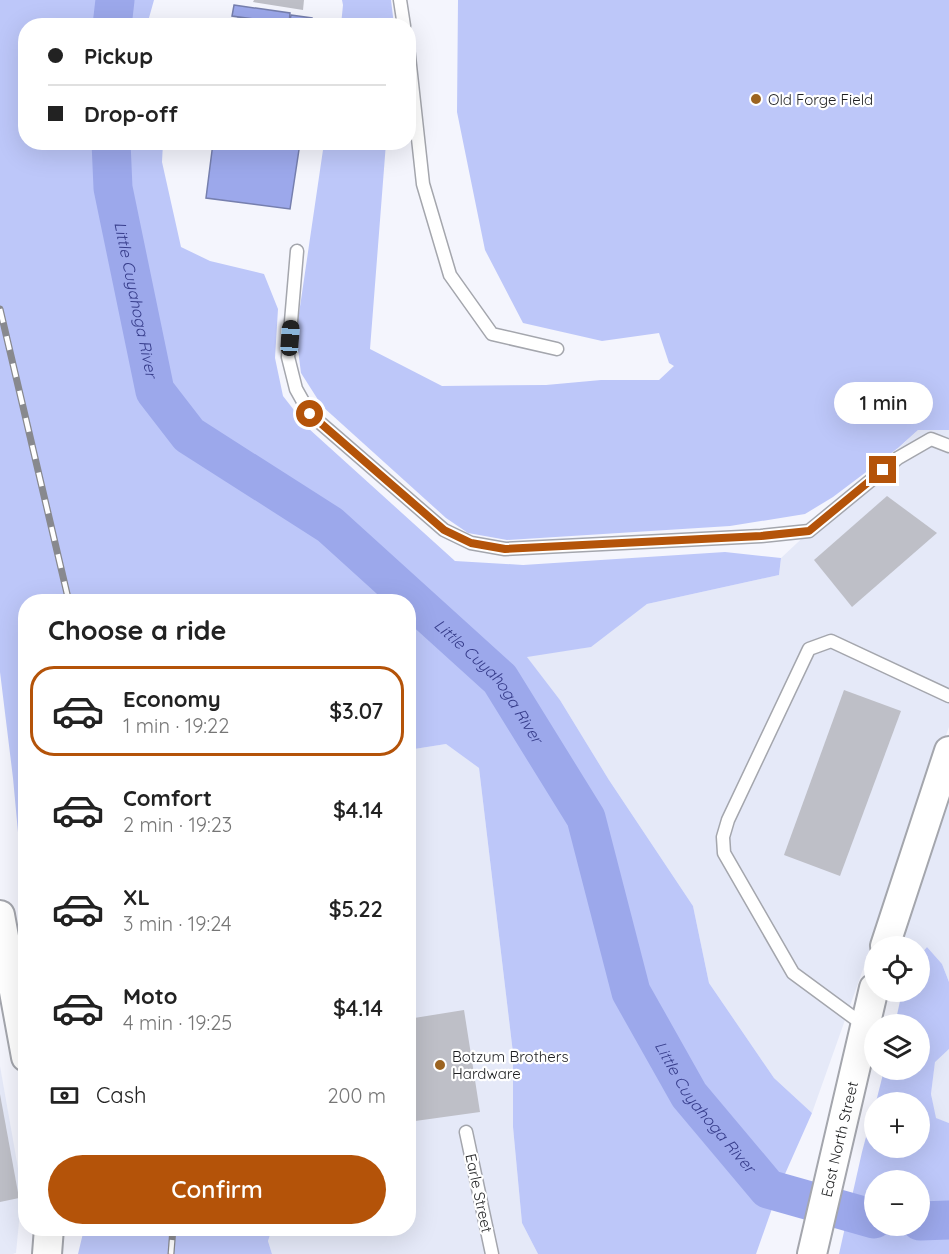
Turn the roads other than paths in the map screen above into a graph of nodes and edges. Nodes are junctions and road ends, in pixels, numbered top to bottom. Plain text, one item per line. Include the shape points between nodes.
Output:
1 (400, 0) edge
2 (403, 18) edge
3 (416, 120) edge
4 (297, 251) dead end
5 (557, 349) dead end
6 (949, 446) edge
7 (949, 696) edge
8 (948, 760) edge
9 (0, 915) edge
10 (888, 936) edge
11 (18, 1013) edge
12 (864, 1026) edge
13 (864, 1031) edge
14 (466, 1132) dead end
15 (48, 1236) edge
16 (47, 1254) edge
17 (492, 1254) edge
18 (812, 1254) edge

1 - 2 lane
3 - 5 lane via 423,184 450,275 492,334
4 - 6 lane via 288,357 296,388 310,414 444,530 471,543 505,549 809,531 898,458 931,439
7 - 12 lane via 831,641 809,649 723,837 724,853 793,973
8 - 10 street
9 - 11 street
13 - 18 street, East North Street
14 - 17 lane, Earle Street
15 - 16 street

